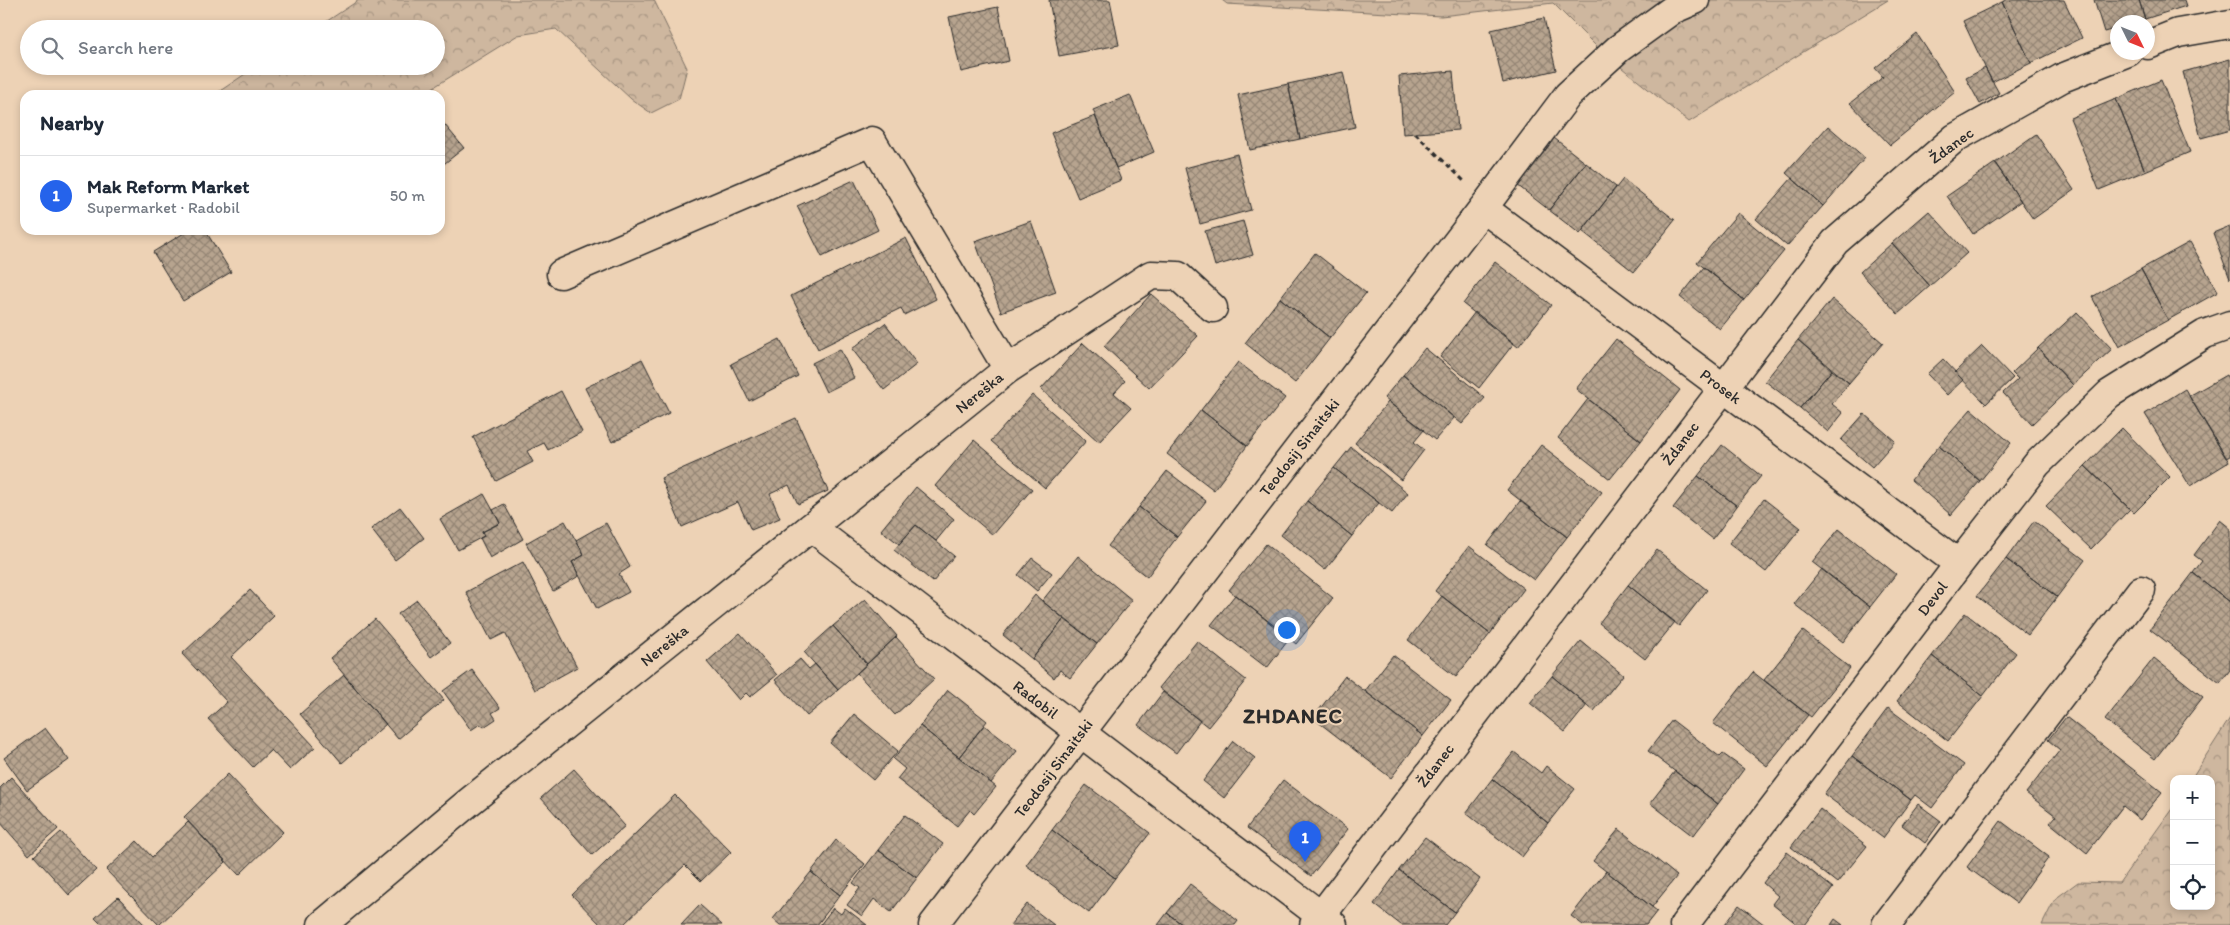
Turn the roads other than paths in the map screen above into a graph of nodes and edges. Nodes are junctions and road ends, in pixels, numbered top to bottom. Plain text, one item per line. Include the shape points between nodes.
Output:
1 (1695, 0) edge
2 (2230, 24) edge
3 (2155, 42) edge
4 (2110, 59) edge
5 (1485, 206) junction
6 (561, 274) dead end
7 (1213, 308) dead end
8 (2230, 325) edge
9 (1008, 369) junction
10 (1722, 387) junction
11 (811, 528) junction
12 (1959, 564) junction
13 (2141, 590) dead end
14 (1080, 732) junction
15 (1323, 922) edge
16 (322, 925) edge
17 (933, 925) edge
18 (1684, 925) edge
19 (1886, 925) edge

1 - 5 street, Teodosij Sinaitski via 1672,10 1618,49 1568,94
2 - 3 street via 2178,33
4 - 10 street, Ždanec via 2062,78 1955,138 1835,242
5 - 10 street, Prosek
5 - 14 street, Teodosij Sinaitski
6 - 9 street, Nereška via 872,141
7 - 9 street, Nereška via 1178,276 1151,275
8 - 12 street, Devol via 2205,334 2109,394 2037,464
9 - 11 street, Nereška
10 - 12 street, Prosek
10 - 15 street, Ždanec
11 - 14 street, Radobil
11 - 16 street, Nereška via 485,789
12 - 18 street, Devol
13 - 19 street
14 - 15 street, Radobil
14 - 17 street, Teodosij Sinaitski

